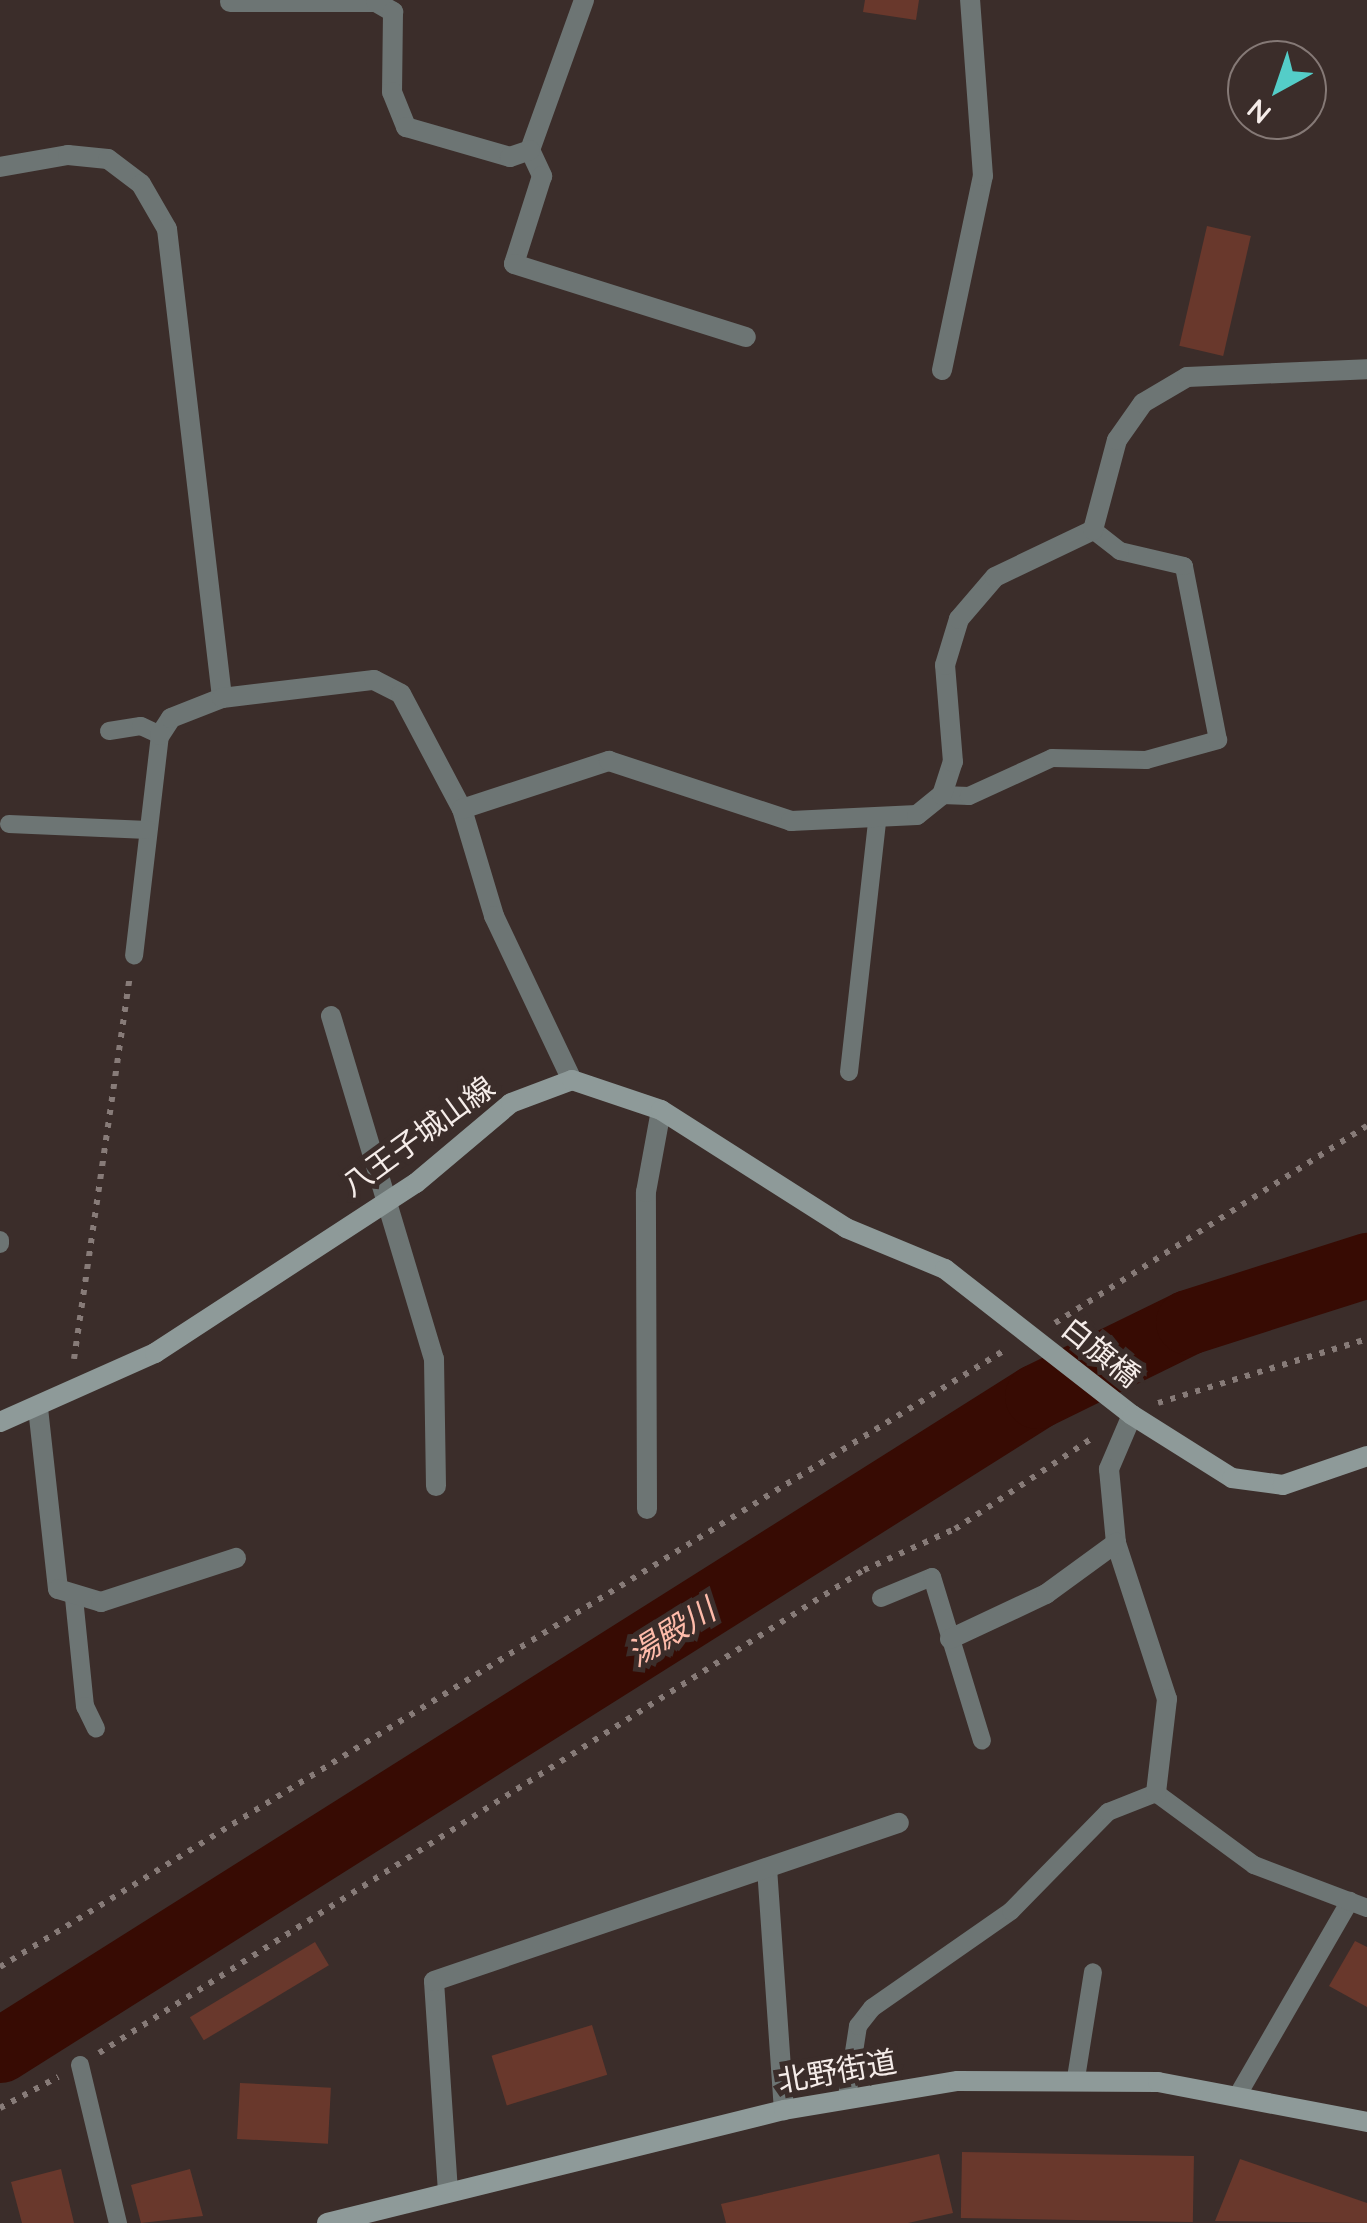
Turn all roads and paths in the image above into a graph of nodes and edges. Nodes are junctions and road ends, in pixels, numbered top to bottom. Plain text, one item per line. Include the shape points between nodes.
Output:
1 (584, 0) edge
2 (970, 0) edge
3 (230, 2) edge
4 (530, 150) junction
5 (0, 167) edge
6 (746, 338) dead end
7 (942, 370) dead end
8 (1367, 370) edge
9 (1093, 530) junction
10 (222, 698) junction
11 (109, 731) dead end
12 (160, 735) junction
13 (942, 794) junction
14 (462, 809) junction
15 (876, 822) junction
16 (10, 824) dead end
17 (148, 830) junction
18 (134, 955) joint
19 (330, 1016) dead end
20 (849, 1072) dead end
21 (572, 1080) junction
22 (661, 1110) junction
23 (1367, 1126) edge
24 (383, 1203) junction
25 (1032, 1335) junction
26 (70, 1393) junction
27 (38, 1408) junction
28 (1132, 1416) junction
29 (0, 1422) edge
30 (1367, 1456) edge
31 (436, 1486) dead end
32 (647, 1508) dead end
33 (915, 1541) dead end
34 (1116, 1542) junction
35 (236, 1558) dead end
36 (74, 1598) junction
37 (881, 1598) dead end
38 (950, 1639) junction
39 (96, 1728) dead end
40 (982, 1741) dead end
41 (1156, 1793) junction
42 (899, 1824) dead end
43 (767, 1868) junction
44 (1359, 1904) edge
45 (0, 1967) edge
46 (1093, 1972) dead end
47 (80, 2065) junction
48 (1076, 2078) junction
49 (1240, 2094) junction
50 (846, 2097) junction
51 (0, 2108) edge
52 (784, 2110) junction
53 (1367, 2122) edge
54 (448, 2192) junction
55 (118, 2223) edge
56 (327, 2223) edge

1 - 4 street
2 - 7 street via 983,176
3 - 4 street via 376,2 394,12 392,92 406,127 510,157
4 - 6 street via 542,176 514,264
5 - 10 street via 68,155 108,160 141,184 167,229
8 - 9 street via 1187,377 1161,387 1117,440
9 - 13 street via 995,577 959,619 945,665 953,762
9 - 13 lane via 1120,551 1184,566 1218,740 1146,760 1052,758 968,796
10 - 12 street via 171,718
10 - 14 street via 374,680 401,694
11 - 12 lane via 140,726
12 - 17 lane
13 - 15 street via 917,815
14 - 15 street via 608,761 791,822
14 - 21 street via 494,916
15 - 20 lane
16 - 17 lane
17 - 18 lane
18 - 26 path
19 - 24 street
21 - 22 main road
21 - 24 main road, 八王子城山線 via 511,1103
22 - 25 main road via 846,1228 944,1268
22 - 32 street via 646,1192
23 - 25 path
24 - 26 main road, 八王子城山線 via 155,1353
24 - 31 street via 434,1359
25 - 28 main road, 白旗橋
25 - 45 path
26 - 27 main road, 八王子城山線
27 - 29 main road, 八王子城山線
27 - 36 street via 51,1572
28 - 30 main road via 1258,1486 1308,1481
28 - 34 street via 1109,1468
33 - 47 path
34 - 38 street via 1046,1594
34 - 41 street via 1166,1698
35 - 36 street via 101,1602
36 - 39 lane via 85,1706
37 - 38 lane via 932,1577
38 - 40 lane
41 - 44 lane via 1254,1865
41 - 50 lane via 1108,1812 1012,1911 923,1964 872,2008 858,2026
42 - 43 street
43 - 52 street
43 - 54 street via 434,1981
44 - 49 lane
46 - 48 lane
47 - 51 path
47 - 55 lane
48 - 49 main road, 北野街道
48 - 50 main road, 北野街道
49 - 53 main road, 北野街道
50 - 52 main road, 北野街道
52 - 54 main road, 北野街道
54 - 56 main road, 北野街道

